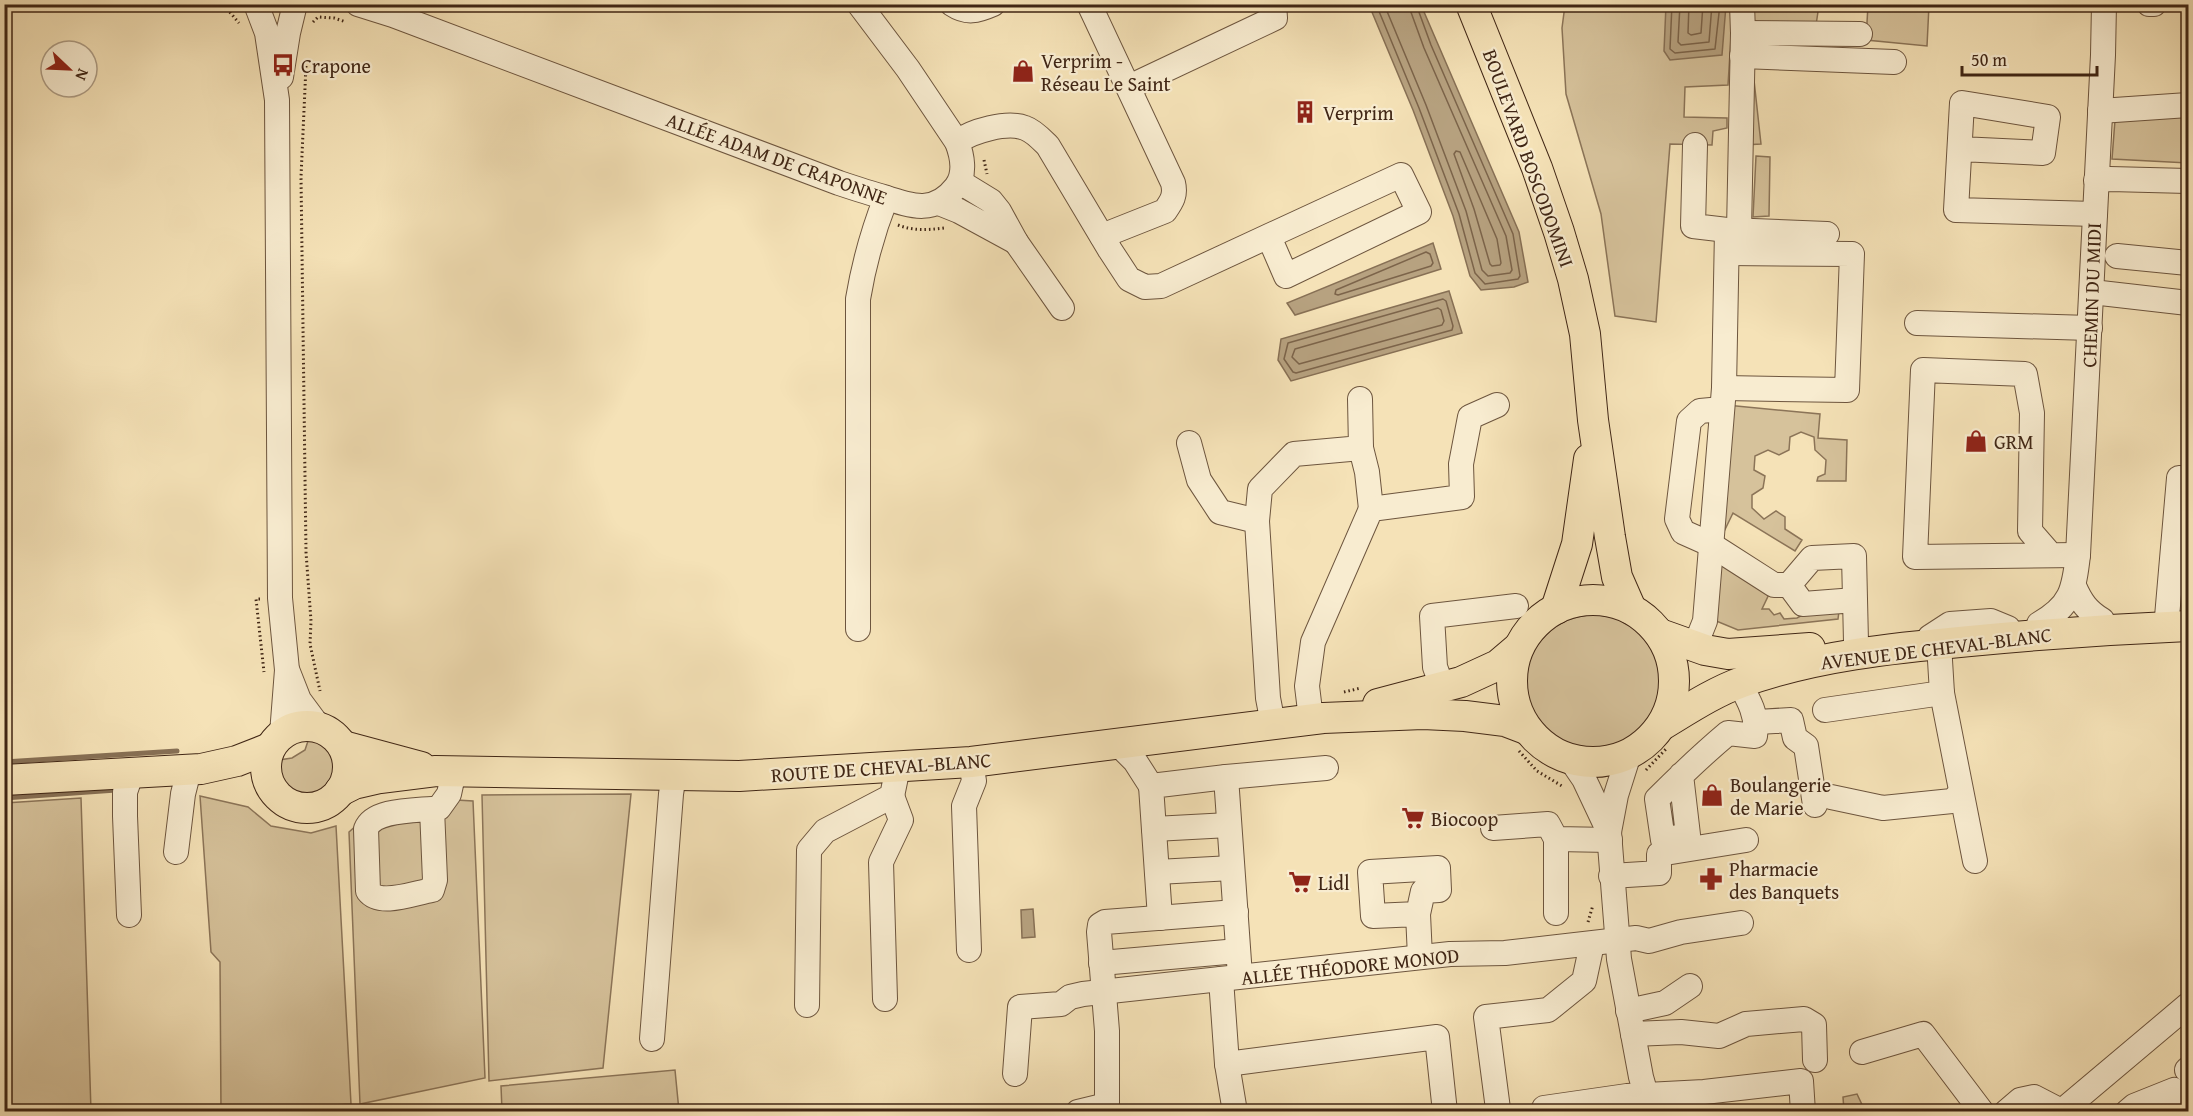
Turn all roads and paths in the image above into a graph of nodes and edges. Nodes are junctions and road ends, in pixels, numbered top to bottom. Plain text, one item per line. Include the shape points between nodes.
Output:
1 (256, 4) edge
2 (295, 4) edge
3 (358, 4) edge
4 (859, 4) edge
5 (952, 4) edge
6 (993, 4) edge
7 (1089, 4) edge
8 (1274, 4) edge
9 (1471, 4) edge
10 (1742, 4) edge
11 (2104, 4) edge
12 (387, 10) edge
13 (334, 18) dead end
14 (310, 30) dead end
15 (1860, 34) dead end
16 (1742, 44) junction
17 (306, 60) dead end
18 (1894, 63) dead end
19 (1129, 87) junction
20 (277, 100) junction
21 (2188, 105) edge
22 (2100, 111) junction
23 (957, 141) junction
24 (1695, 145) dead end
25 (1960, 149) dead end
26 (2096, 180) junction
27 (2188, 181) edge
28 (960, 182) junction
29 (886, 198) junction
30 (939, 203) junction
31 (2095, 214) junction
32 (1827, 234) dead end
33 (1271, 235) junction
34 (1102, 236) junction
35 (1731, 237) junction
36 (1016, 242) junction
37 (2117, 256) dead end
38 (2188, 262) edge
39 (2092, 292) junction
40 (2188, 303) edge
41 (1062, 308) dead end
42 (1917, 323) dead end
43 (2090, 328) junction
44 (1360, 399) dead end
45 (1723, 399) junction
46 (1497, 405) dead end
47 (1593, 420) junction
48 (1189, 443) dead end
49 (1361, 448) junction
50 (2179, 478) dead end
51 (1371, 509) junction
52 (1257, 521) junction
53 (1710, 544) junction
54 (2050, 554) junction
55 (2078, 555) junction
56 (1789, 585) junction
57 (2074, 586) junction
58 (267, 598) dead end
59 (1855, 600) junction
60 (1516, 606) dead end
61 (1556, 609) junction
62 (1631, 609) junction
63 (2102, 620) junction
64 (2181, 620) edge
65 (2038, 624) junction
66 (858, 629) dead end
67 (1660, 634) junction
68 (1934, 640) junction
69 (1856, 642) junction
70 (1695, 646) junction
71 (1518, 648) junction
72 (276, 672) junction
73 (1739, 683) junction
74 (1442, 686) junction
75 (1364, 687) dead end
76 (321, 693) dead end
77 (1942, 693) junction
78 (1825, 710) dead end
79 (1314, 712) junction
80 (1757, 722) junction
81 (1273, 724) junction
82 (1662, 725) junction
83 (319, 727) junction
84 (1521, 739) junction
85 (276, 741) junction
86 (1118, 744) junction
87 (343, 746) junction
88 (1629, 754) junction
89 (971, 762) junction
90 (1326, 768) dead end
91 (195, 769) junction
92 (445, 771) junction
93 (132, 772) junction
94 (1568, 774) junction
95 (674, 775) junction
96 (1681, 776) dead end
97 (1226, 777) junction
98 (4, 780) edge
99 (895, 782) junction
100 (1151, 786) junction
101 (270, 787) junction
102 (340, 791) junction
103 (1961, 793) junction
104 (432, 809) dead end
105 (1229, 825) junction
106 (1493, 828) dead end
107 (1154, 830) junction
108 (1609, 836) junction
109 (1556, 839) junction
110 (1746, 840) dead end
111 (176, 852) dead end
112 (1975, 861) dead end
113 (1232, 868) junction
114 (1157, 872) junction
115 (1611, 876) junction
116 (1236, 912) junction
117 (1556, 913) dead end
118 (1418, 914) dead end
119 (129, 915) dead end
120 (1160, 918) junction
121 (1741, 923) dead end
122 (1617, 941) junction
123 (1593, 944) junction
124 (969, 950) dead end
125 (1238, 951) junction
126 (1420, 957) junction
127 (1101, 963) junction
128 (1231, 977) junction
129 (1690, 986) dead end
130 (1094, 993) junction
131 (885, 999) dead end
132 (807, 1005) dead end
133 (2188, 1005) edge
134 (1630, 1022) junction
135 (652, 1039) dead end
136 (1862, 1052) dead end
137 (1815, 1060) dead end
138 (1227, 1064) junction
139 (1015, 1074) dead end
140 (1706, 1102) edge
141 (1649, 1103) edge
142 (2188, 1104) edge
143 (1544, 1108) dead end
144 (1498, 1109) dead end
145 (1078, 1112) edge
146 (1235, 1112) edge
147 (1445, 1112) edge
148 (1803, 1112) edge
149 (1982, 1112) edge
150 (2006, 1112) edge
151 (2061, 1112) edge
152 (2127, 1112) edge

1 - 20 street via 267,33
2 - 20 street
3 - 12 street, ALLÉE ADAM DE CRAPONNE
4 - 23 street
5 - 6 street via 966,12
7 - 19 street
8 - 19 street via 1275,18
9 - 47 main road, BOULEVARD BOSCODOMINI via 1559,231 1585,334
10 - 16 street
11 - 22 street, CHEMIN DU MIDI
12 - 29 street, ALLÉE ADAM DE CRAPONNE via 778,161
13 - 14 path via 318,17
15 - 16 street
16 - 18 street
16 - 35 street
17 - 76 path via 301,177 306,552 310,644
19 - 34 street via 1175,191 1165,211
20 - 72 street via 280,598
21 - 22 street
22 - 26 street, CHEMIN DU MIDI
23 - 28 street via 961,153
23 - 34 street via 974,132 1008,126 1025,128 1048,146
24 - 35 street via 1693,226
25 - 31 street via 1956,210
26 - 27 street
26 - 31 street, CHEMIN DU MIDI
28 - 30 street
28 - 36 street via 991,201
29 - 30 street, ALLÉE ADAM DE CRAPONNE via 913,206
29 - 66 street via 863,265 858,299
30 - 36 street
31 - 39 street, CHEMIN DU MIDI
32 - 35 street
33 - 33 street via 1286,276 1419,212 1401,176
33 - 34 street via 1161,286 1145,287 1129,279
35 - 45 street
35 - 45 street via 1852,254 1847,390
36 - 41 street
37 - 38 street
39 - 40 street
39 - 43 street, CHEMIN DU MIDI
42 - 43 street
43 - 55 street, CHEMIN DU MIDI
44 - 49 street
45 - 53 street
45 - 53 street via 1689,421 1677,519 1683,532
46 - 51 street via 1470,417 1461,464 1462,497
47 - 61 main road, BOULEVARD BOSCODOMINI via 1577,544
47 - 62 main road, BOULEVARD BOSCODOMINI via 1617,576
48 - 52 street via 1199,480 1220,512
49 - 51 street
49 - 52 street via 1294,454 1260,489
50 - 64 street
51 - 79 street via 1312,642 1308,686
52 - 81 street
53 - 56 street via 1774,585
53 - 70 street via 1705,621
54 - 54 street via 1915,557 1923,370 2025,374 2032,413 2030,531
54 - 55 street
55 - 57 street, CHEMIN DU MIDI
56 - 59 street via 1803,604
56 - 59 street via 1812,558 1854,556
57 - 63 street via 2081,603
57 - 65 street, CHEMIN DU MIDI via 2060,610
58 - 72 path via 255,599
59 - 69 street
60 - 74 street via 1432,616 1435,667
61 - 62 main road via 1570,603 1601,600
61 - 71 main road via 1540,619
62 - 67 main road
63 - 64 main road, AVENUE DE CHEVAL-BLANC
63 - 65 main road, AVENUE DE CHEVAL-BLANC
64 - 68 main road, AVENUE DE CHEVAL-BLANC
65 - 68 main road, AVENUE DE CHEVAL-BLANC
67 - 70 main road, AVENUE DE CHEVAL-BLANC
67 - 82 main road via 1674,670 1670,708
68 - 69 main road, AVENUE DE CHEVAL-BLANC
68 - 73 main road, AVENUE DE CHEVAL-BLANC via 1815,662
68 - 77 street
69 - 70 main road, AVENUE DE CHEVAL-BLANC via 1728,654
71 - 74 main road via 1498,665
71 - 84 main road via 1512,690
72 - 83 street
72 - 85 street
73 - 80 street
73 - 82 main road, AVENUE DE CHEVAL-BLANC
74 - 79 main road
75 - 79 path
77 - 78 street
77 - 103 street
79 - 81 main road, ROUTE DE CHEVAL-BLANC
79 - 84 main road via 1423,714 1505,721
80 - 96 street via 1755,736 1728,733
80 - 103 street via 1791,720 1795,738 1806,746 1823,801 1883,808 1952,801
81 - 86 main road, ROUTE DE CHEVAL-BLANC
82 - 88 main road via 1653,737
83 - 85 main road via 300,726
83 - 87 main road
84 - 94 main road via 1539,743 1554,753
84 - 94 path via 1538,771
85 - 91 main road via 237,761
85 - 101 main road via 265,768
86 - 89 main road, ROUTE DE CHEVAL-BLANC
86 - 100 street
87 - 92 main road, ROUTE DE CHEVAL-BLANC
87 - 102 main road via 348,769
88 - 94 main road via 1591,763
88 - 108 street
89 - 99 main road, ROUTE DE CHEVAL-BLANC
89 - 124 street via 974,781 964,806
90 - 97 street
91 - 93 main road
91 - 101 main road
91 - 111 street via 183,794
92 - 95 main road, ROUTE DE CHEVAL-BLANC
92 - 102 main road, ROUTE DE CHEVAL-BLANC via 380,778
92 - 104 street via 449,794 439,808
93 - 98 main road
93 - 119 street via 125,792
94 - 108 street via 1589,789
95 - 99 main road, ROUTE DE CHEVAL-BLANC
95 - 135 street
97 - 100 street
97 - 105 street
99 - 131 street via 901,820 881,862
99 - 132 street via 825,831 809,850
100 - 107 street
101 - 102 main road via 284,802 304,809 324,805
103 - 112 street
105 - 107 street
105 - 113 street
106 - 109 street via 1548,824
107 - 114 street
108 - 109 street
108 - 115 street
109 - 117 street
110 - 115 street via 1659,854 1659,873
113 - 114 street
113 - 116 street
114 - 120 street
115 - 122 street
116 - 120 street
116 - 125 street
118 - 126 street
120 - 127 street via 1100,925
121 - 122 street, ALLÉE THÉODORE MONOD via 1649,941
122 - 123 street, ALLÉE THÉODORE MONOD
122 - 134 street
123 - 126 street, ALLÉE THÉODORE MONOD
123 - 144 street via 1584,981 1548,1010 1486,1017
125 - 127 street
125 - 128 street
126 - 128 street, ALLÉE THÉODORE MONOD
127 - 130 street
128 - 130 street, ALLÉE THÉODORE MONOD
128 - 138 street
129 - 134 street
130 - 139 street, ALLÉE THÉODORE MONOD via 1070,997 1061,1004 1020,1007
130 - 145 street via 1107,1032 1107,1105
133 - 151 street
134 - 137 street via 1719,1036 1746,1024 1803,1019 1814,1025
134 - 141 street
136 - 149 street via 1923,1034
138 - 146 street
138 - 147 street via 1437,1037
140 - 141 street
140 - 148 street via 1801,1081
141 - 143 street
142 - 152 street via 2174,1090
150 - 151 street via 2020,1101 2034,1097

